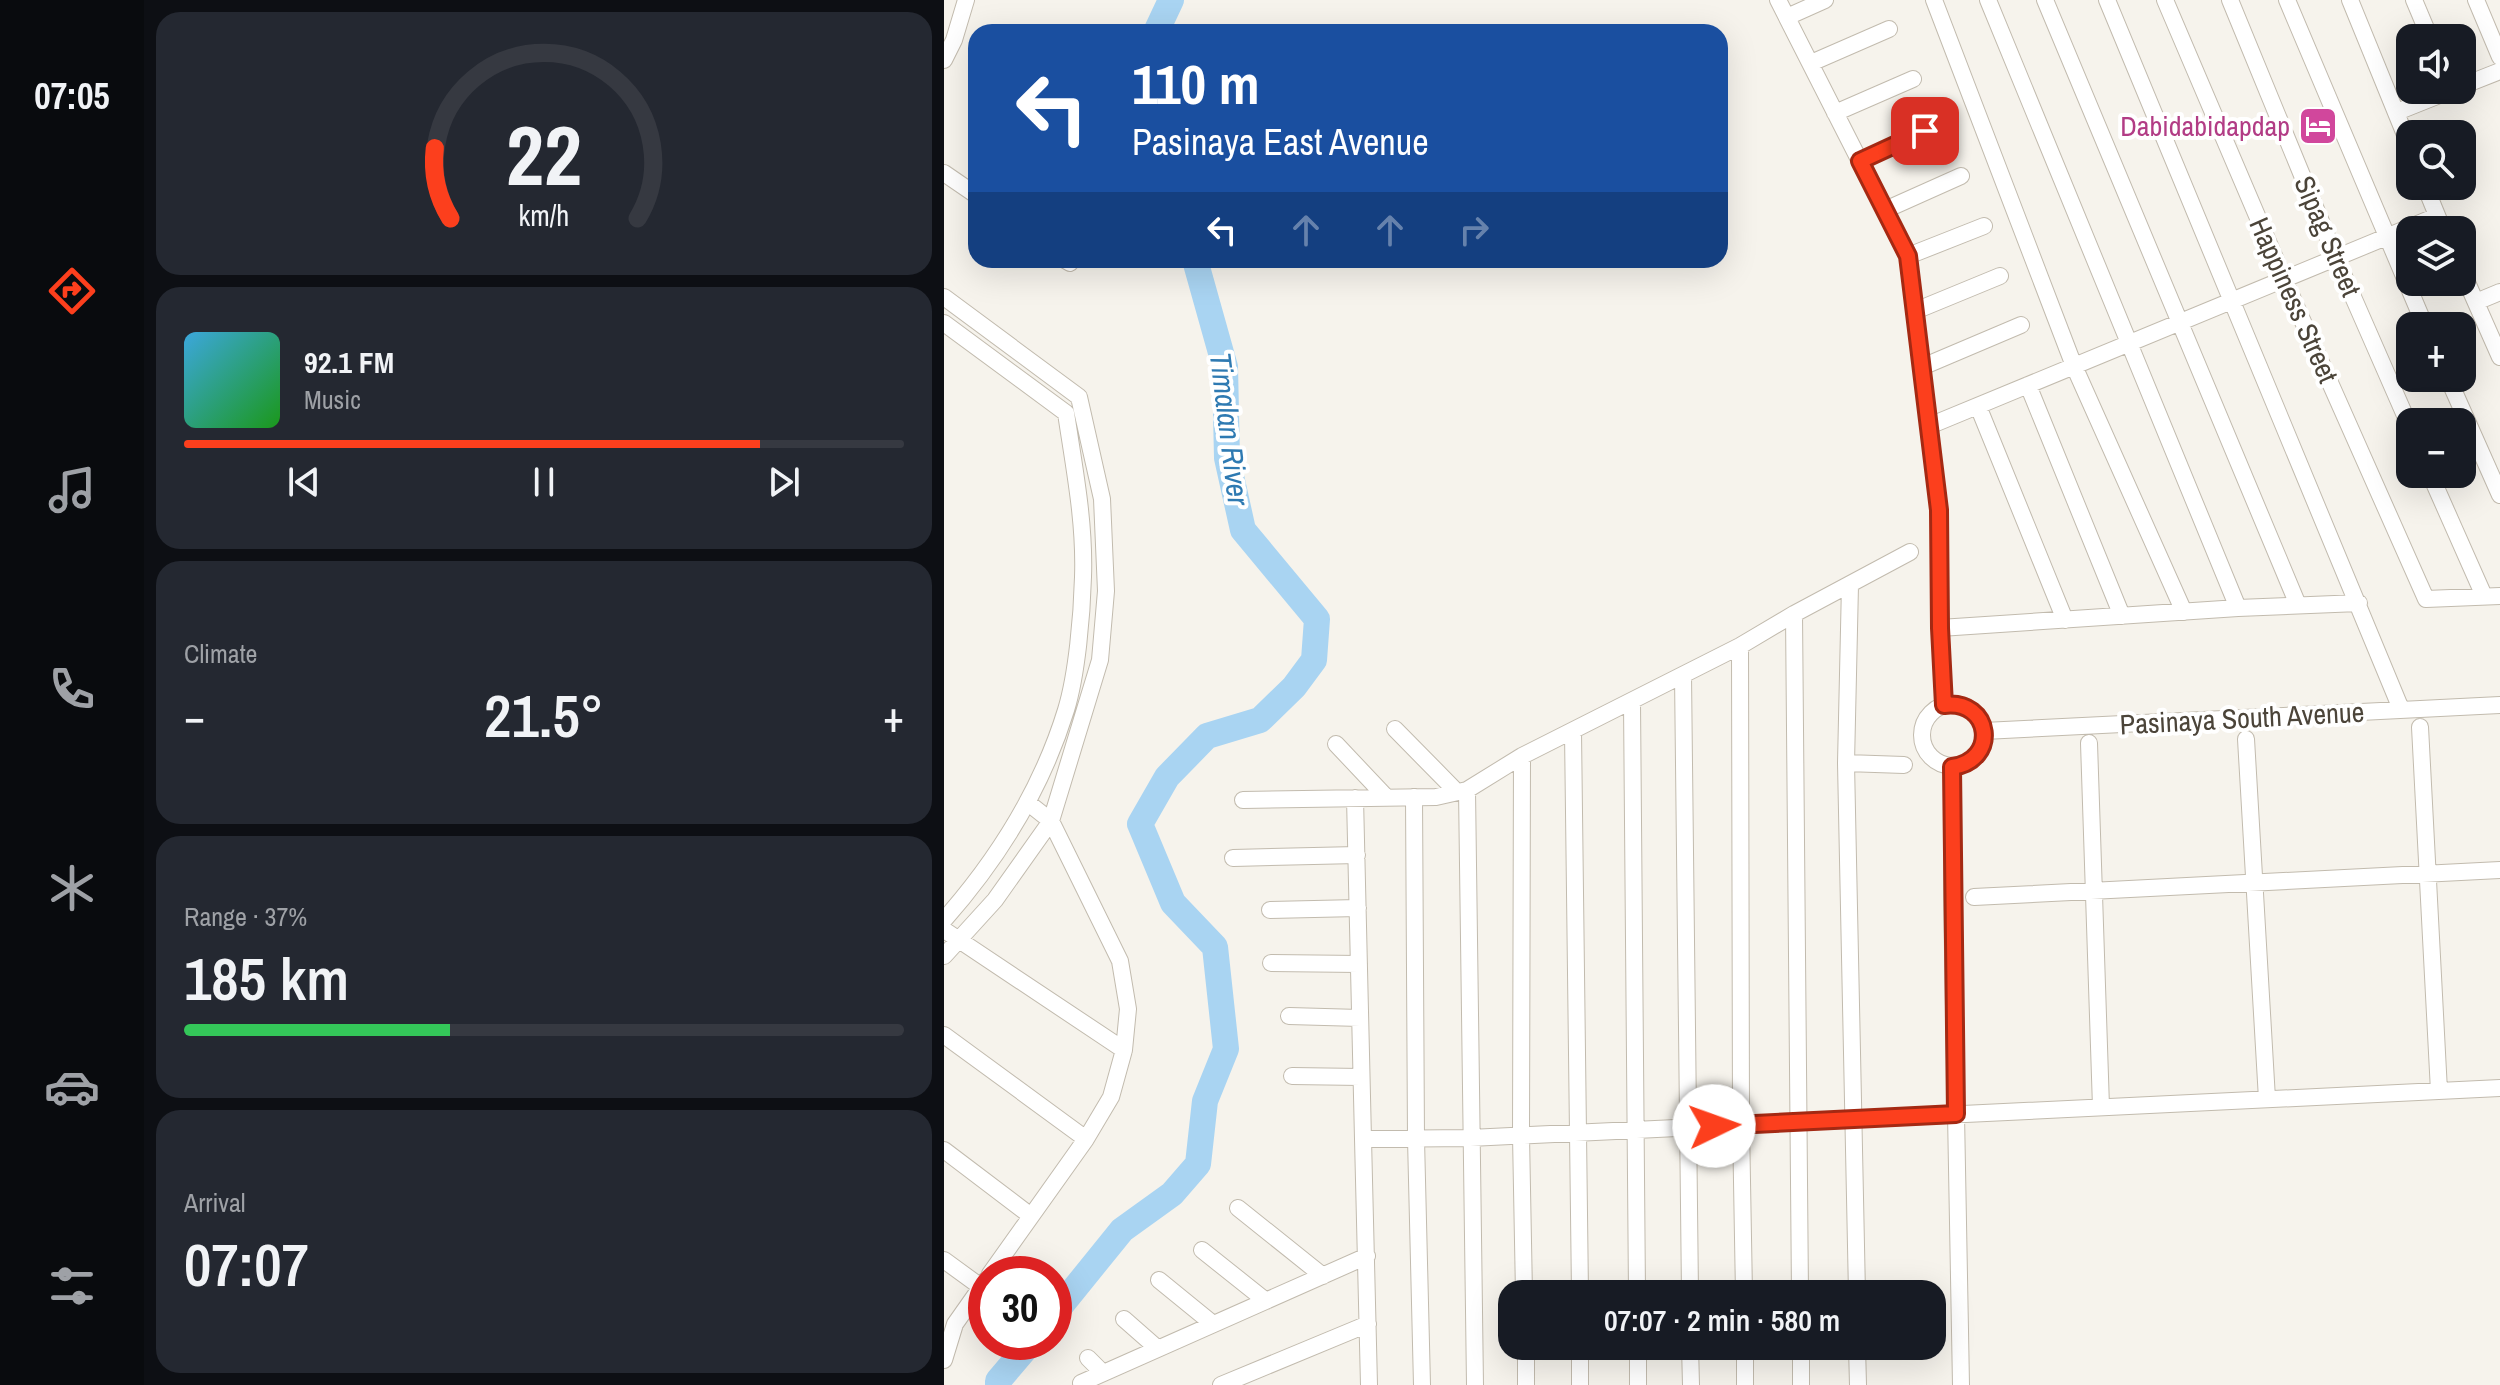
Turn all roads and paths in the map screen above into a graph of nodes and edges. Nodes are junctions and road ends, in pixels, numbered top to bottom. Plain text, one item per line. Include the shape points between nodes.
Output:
1 (966, 0) edge
2 (1778, 0) edge
3 (1825, 0) edge
4 (1934, 0) edge
5 (1988, 0) edge
6 (2045, 0) edge
7 (2107, 0) edge
8 (2165, 0) edge
9 (2230, 0) edge
10 (2287, 0) edge
11 (2350, 0) edge
12 (2414, 0) edge
13 (2476, 0) edge
14 (1787, 17) junction
15 (2424, 24) edge
16 (1889, 29) dead end
17 (2500, 57) edge
18 (944, 60) edge
19 (1811, 63) junction
20 (2500, 71) edge
21 (1913, 79) dead end
22 (2476, 80) edge
23 (2417, 104) edge
24 (2397, 112) junction
25 (1835, 113) junction
26 (2400, 120) edge
27 (1925, 131) dead end
28 (1860, 161) junction
29 (944, 173) edge
30 (1961, 176) dead end
31 (968, 190) edge
32 (1885, 210) junction
33 (1984, 226) dead end
34 (2396, 234) edge
35 (2386, 237) junction
36 (1908, 256) junction
37 (2336, 258) junction
38 (2000, 276) dead end
39 (2284, 279) junction
40 (2500, 292) edge
41 (2473, 296) edge
42 (944, 297) edge
43 (2232, 300) junction
44 (2476, 302) junction
45 (1915, 311) junction
46 (2419, 312) edge
47 (944, 323) edge
48 (2178, 323) junction
49 (2021, 325) dead end
50 (2129, 344) junction
51 (2500, 357) edge
52 (2074, 366) junction
53 (1922, 367) junction
54 (2028, 385) junction
55 (2454, 392) edge
56 (1978, 406) junction
57 (2402, 408) edge
58 (1929, 426) junction
59 (2437, 488) edge
60 (2500, 495) edge
61 (1910, 552) dead end
62 (1850, 585) junction
63 (2492, 596) edge
64 (2359, 603) junction
65 (2298, 605) junction
66 (2238, 608) junction
67 (2184, 612) junction
68 (1794, 614) junction
69 (2122, 616) junction
70 (2065, 620) junction
71 (1940, 628) junction
72 (1740, 646) junction
73 (1683, 675) junction
74 (1632, 703) junction
75 (1944, 705) junction
76 (2500, 705) edge
77 (2401, 709) junction
78 (2420, 727) dead end
79 (1395, 729) dead end
80 (1984, 731) junction
81 (1573, 732) junction
82 (2246, 739) dead end
83 (2089, 743) dead end
84 (1336, 744) dead end
85 (1522, 756) junction
86 (1846, 763) junction
87 (1904, 765) dead end
88 (1952, 767) junction
89 (1462, 791) junction
90 (1414, 797) junction
91 (1355, 798) junction
92 (1387, 798) junction
93 (1243, 800) dead end
94 (1027, 802) junction
95 (1051, 821) junction
96 (1357, 855) junction
97 (1233, 858) dead end
98 (2500, 870) edge
99 (2428, 874) junction
100 (2254, 883) junction
101 (2094, 891) junction
102 (1974, 897) dead end
103 (1358, 908) junction
104 (1270, 910) dead end
105 (944, 920) edge
106 (944, 930) edge
107 (960, 939) junction
108 (944, 956) edge
109 (1271, 963) dead end
110 (1359, 964) junction
111 (1289, 1016) dead end
112 (1360, 1018) junction
113 (944, 1035) edge
114 (1124, 1050) junction
115 (1292, 1076) dead end
116 (1361, 1077) junction
117 (2500, 1088) edge
118 (2439, 1091) junction
119 (2267, 1099) junction
120 (2101, 1107) junction
121 (1956, 1114) junction
122 (1855, 1119) junction
123 (1798, 1122) junction
124 (1741, 1125) junction
125 (1687, 1127) junction
126 (1635, 1130) junction
127 (1579, 1133) junction
128 (1521, 1136) junction
129 (1470, 1138) junction
130 (1086, 1139) junction
131 (1363, 1139) junction
132 (1416, 1139) junction
133 (944, 1150) edge
134 (1238, 1208) dead end
135 (1031, 1216) junction
136 (1202, 1250) dead end
137 (1003, 1256) edge
138 (1367, 1256) junction
139 (944, 1260) edge
140 (968, 1271) edge
141 (1323, 1276) junction
142 (1159, 1280) dead end
143 (1524, 1280) edge
144 (1580, 1280) edge
145 (1637, 1280) edge
146 (1690, 1280) edge
147 (1744, 1280) edge
148 (1800, 1280) edge
149 (1857, 1280) edge
150 (1266, 1301) junction
151 (968, 1306) edge
152 (1124, 1319) dead end
153 (1213, 1324) junction
154 (1368, 1324) junction
155 (1157, 1348) junction
156 (1088, 1358) dead end
157 (944, 1360) edge
158 (1526, 1360) edge
159 (1580, 1360) edge
160 (1638, 1360) edge
161 (1690, 1360) edge
162 (1745, 1360) edge
163 (1801, 1360) edge
164 (1857, 1360) edge
165 (1103, 1373) junction
166 (1366, 1384) edge
167 (1082, 1385) edge
168 (1221, 1385) edge
169 (1422, 1385) edge
170 (1475, 1385) edge
171 (1526, 1385) edge
172 (1580, 1385) edge
173 (1638, 1385) edge
174 (1691, 1385) edge
175 (1745, 1385) edge
176 (1801, 1385) edge
177 (1858, 1385) edge
178 (1961, 1385) edge

1 - 18 street
2 - 14 street
3 - 14 street
4 - 52 street
5 - 50 street
6 - 48 street
7 - 43 street
8 - 39 street, Happiness Street
9 - 37 street, Sipag Street
10 - 35 street
11 - 24 street
12 - 15 street
13 - 17 street
14 - 19 street
16 - 19 street
19 - 25 street
20 - 22 street
21 - 25 street
23 - 24 street
24 - 26 street
25 - 28 street
27 - 28 street
28 - 32 street
29 - 31 street
30 - 32 street
32 - 36 street
33 - 36 street
34 - 35 street
35 - 37 street
35 - 46 street
36 - 45 street
37 - 39 street
37 - 57 street, Sipag Street
38 - 45 street
39 - 43 street
39 - 63 street, Happiness Street via 2426,599
40 - 44 street
41 - 44 street
42 - 95 street via 1079,397 1102,499 1106,591 1100,660
43 - 48 street
43 - 64 street
44 - 51 street
45 - 53 street
47 - 94 street via 1066,413 1079,492 1080,607 1067,707
48 - 50 street
48 - 65 street
49 - 53 street
50 - 52 street
50 - 66 street
52 - 54 street
52 - 67 street
53 - 58 street
54 - 56 street
54 - 69 street
55 - 60 street
56 - 58 street
56 - 70 street
58 - 71 street via 1939,510
59 - 63 street
61 - 62 street
62 - 68 street
62 - 86 street
64 - 65 street
64 - 77 street
65 - 66 street
66 - 67 street
67 - 69 street
68 - 72 street
68 - 123 street
69 - 70 street
70 - 71 street
71 - 75 street
72 - 73 street
72 - 124 street
73 - 74 street
73 - 125 street
74 - 81 street
74 - 126 street
75 - 80 street via 1968,707
75 - 88 street via 1926,719 1923,742 1933,759
76 - 77 street, Pasinaya South Avenue
77 - 80 street, Pasinaya South Avenue
78 - 99 street
79 - 89 street
80 - 88 street via 1978,754 1967,764
81 - 85 street
81 - 127 street
82 - 100 street
83 - 101 street
84 - 92 street
85 - 89 street
85 - 128 street
86 - 87 street
86 - 122 street
88 - 121 street
89 - 90 street
89 - 129 street
90 - 92 street
90 - 132 street
91 - 92 street
91 - 93 street
91 - 96 street
94 - 95 street
94 - 105 street via 970,891
95 - 107 street
95 - 114 street via 1120,961 1128,1009
96 - 97 street
96 - 103 street
98 - 99 street
99 - 100 street
99 - 118 street
100 - 101 street
100 - 119 street
101 - 102 street
101 - 120 street
103 - 104 street
103 - 110 street
106 - 107 street
107 - 108 street
107 - 114 street
109 - 110 street
110 - 112 street
111 - 112 street
112 - 116 street
113 - 130 street
114 - 130 street via 1111,1097
115 - 116 street
116 - 131 street
117 - 118 street
118 - 119 street
119 - 120 street
120 - 121 street
121 - 122 street
121 - 178 street
122 - 123 street
122 - 149 street
123 - 124 street
123 - 148 street
124 - 125 street
124 - 147 street
125 - 126 street
125 - 146 street
126 - 127 street
126 - 145 street
127 - 128 street
127 - 144 street
128 - 129 street
128 - 143 street
129 - 132 street
129 - 170 street
130 - 135 street
131 - 132 street
131 - 138 street
132 - 169 street
133 - 135 street
134 - 141 street
135 - 137 street
136 - 150 street
138 - 141 street
138 - 154 street
139 - 140 street
141 - 150 street
142 - 153 street
150 - 153 street
151 - 157 street via 955,1324
152 - 155 street
153 - 155 street
154 - 166 street
154 - 168 street
155 - 165 street
156 - 165 street
158 - 171 street
159 - 172 street
160 - 173 street
161 - 174 street
162 - 175 street
163 - 176 street
164 - 177 street
165 - 167 street

